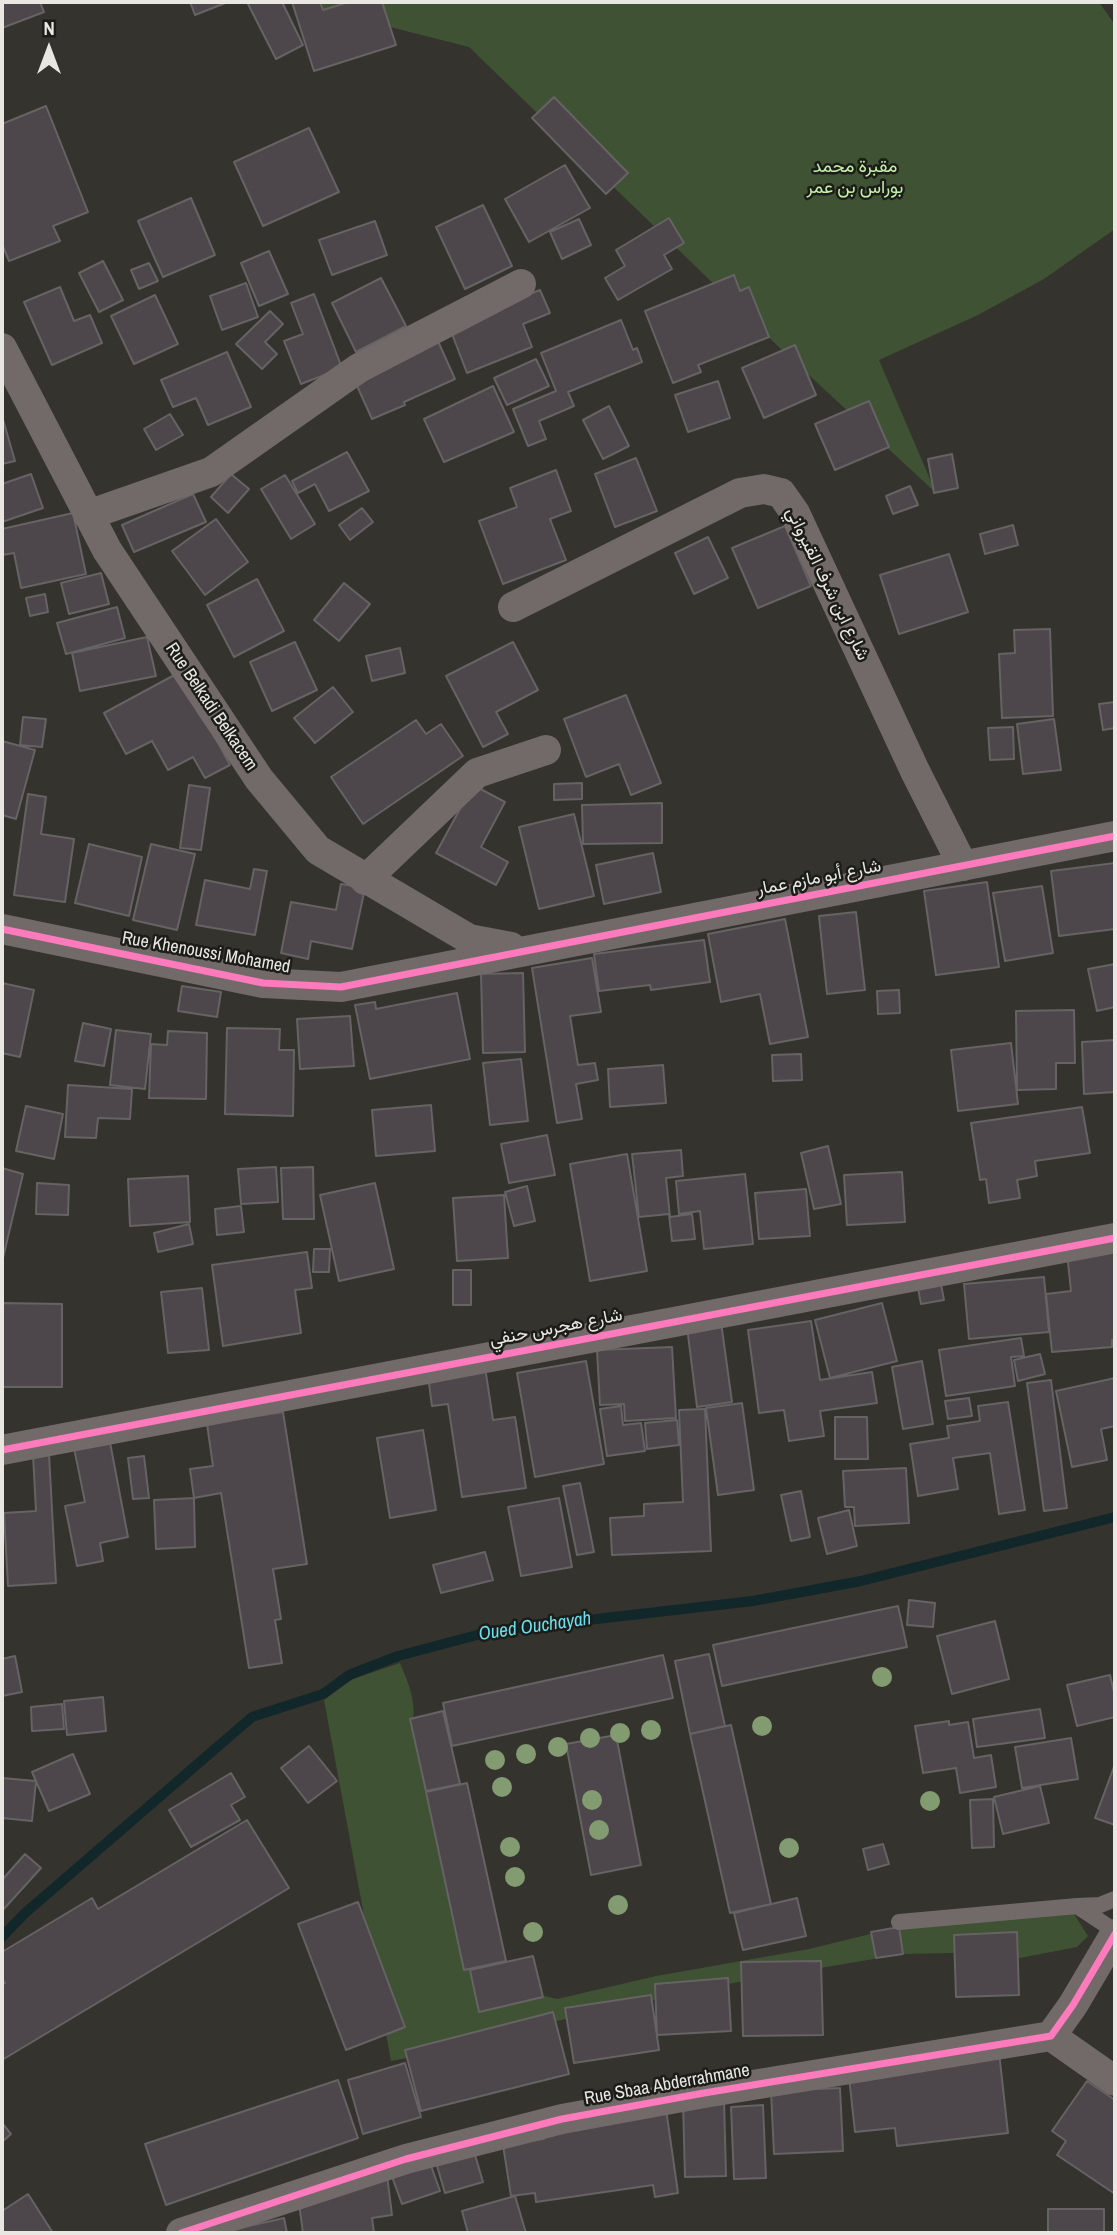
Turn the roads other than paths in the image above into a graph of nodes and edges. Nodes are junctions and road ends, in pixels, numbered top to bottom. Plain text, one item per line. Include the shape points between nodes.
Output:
1 (521, 284) dead end
2 (2, 348) edge
3 (88, 515) junction
4 (513, 607) dead end
5 (546, 750) dead end
6 (1115, 836) edge
7 (963, 866) junction
8 (365, 880) junction
9 (2, 929) edge
10 (529, 951) junction
11 (1115, 1238) edge
12 (2, 1450) edge
13 (1115, 1899) edge
14 (1077, 1906) junction
15 (899, 1922) dead end
16 (1115, 1933) edge
17 (1051, 2036) junction
18 (1115, 2081) edge
19 (181, 2233) edge

1 - 3 street via 359,368 211,472
2 - 3 street, Rue Belkadi Belkacem
3 - 8 street, Rue Belkadi Belkacem via 259,779 318,850
4 - 7 street, شارع ابن شرف القيرواني via 740,493 764,489 781,493
5 - 8 street via 477,773
6 - 7 street, شارع أبو مازم عمار
7 - 10 street, شارع أبو مازم عمار
8 - 10 street, Rue Belkadi Belkacem via 469,939
9 - 10 street, Rue Khenoussi Mohamed via 263,983 341,987
11 - 12 street, شارع هجرس حنفي
13 - 14 lane
14 - 15 lane
14 - 16 lane
16 - 17 street
17 - 18 street
17 - 19 street, Rue Sbaa Abderrahmane via 562,2119 406,2159

